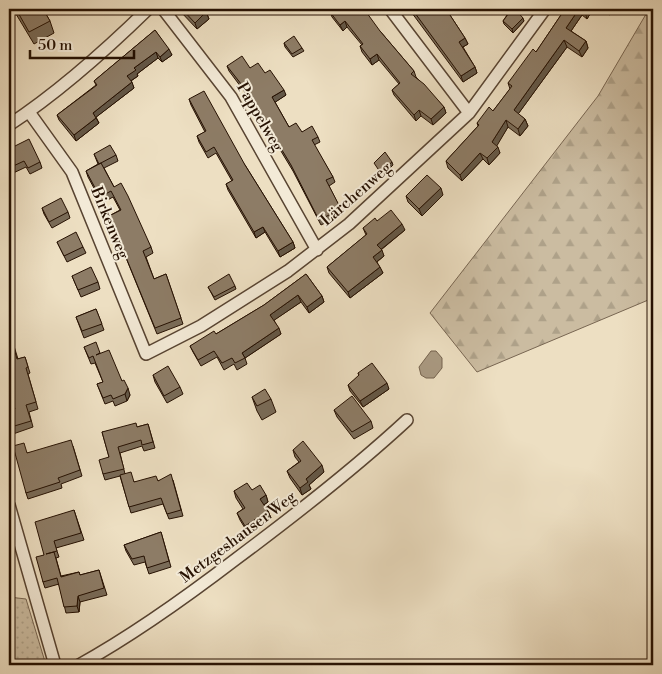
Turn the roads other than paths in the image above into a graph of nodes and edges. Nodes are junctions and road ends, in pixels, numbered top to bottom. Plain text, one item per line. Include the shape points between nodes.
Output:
1 (148, 9) edge
2 (163, 9) edge
3 (390, 9) edge
4 (545, 9) edge
5 (29, 112) junction
6 (469, 113) junction
7 (9, 125) edge
8 (317, 250) junction
9 (146, 354) joint
10 (407, 420) dead end
11 (9, 505) edge
12 (55, 665) edge
13 (79, 665) edge

1 - 5 street via 110,46
2 - 8 street, Pappelweg via 231,97
3 - 6 street
4 - 6 street, Lärchenweg
5 - 7 street
5 - 9 street, Birkenweg via 72,172
6 - 8 street, Lärchenweg
8 - 9 street, Lärchenweg via 201,326
10 - 13 street, Metzgeshauser Weg via 261,541 145,626
11 - 12 street

